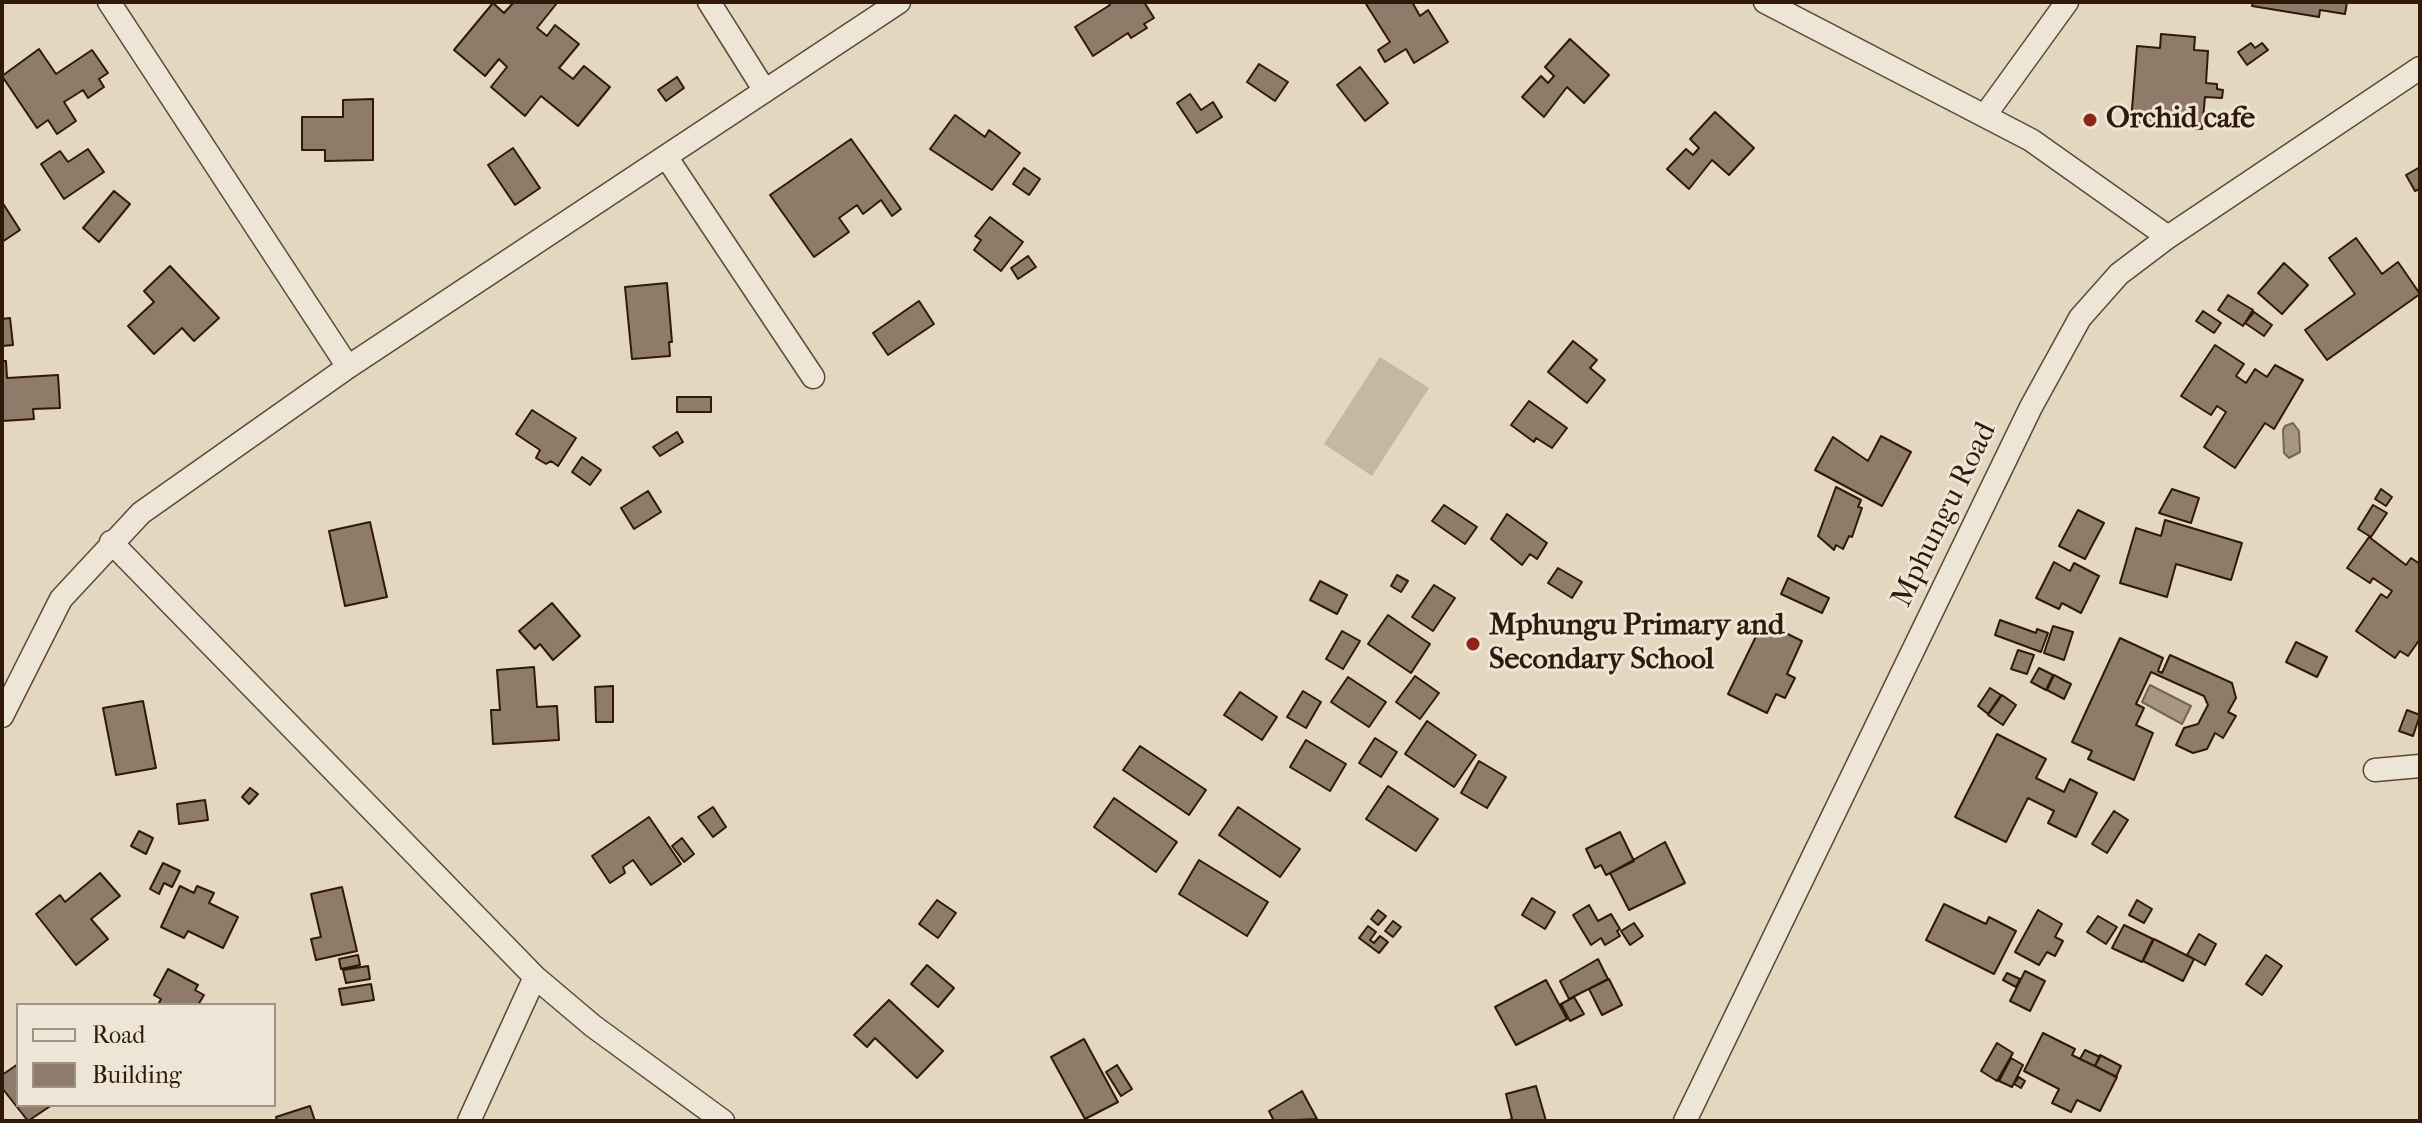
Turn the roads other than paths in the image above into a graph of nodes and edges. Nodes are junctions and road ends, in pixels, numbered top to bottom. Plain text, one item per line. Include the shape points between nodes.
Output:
1 (109, 2) edge
2 (709, 2) edge
3 (899, 2) edge
4 (1765, 2) edge
5 (2067, 2) edge
6 (2420, 68) edge
7 (765, 91) junction
8 (1986, 114) junction
9 (667, 158) junction
10 (2168, 237) junction
11 (348, 367) junction
12 (813, 377) dead end
13 (111, 542) junction
14 (2, 716) edge
15 (2420, 766) edge
16 (2375, 770) dead end
17 (535, 977) junction
18 (1691, 1119) edge
19 (469, 1121) edge
20 (723, 1121) edge

1 - 11 street
2 - 7 street
3 - 7 street
4 - 8 street
5 - 8 street
6 - 10 street, Mphungu Road
7 - 9 street
8 - 10 street via 2073,167
9 - 11 street
9 - 12 street
10 - 18 street, Mphungu Road via 2098,296 2057,358
11 - 13 street via 141,513
13 - 14 street via 61,599
13 - 17 street
15 - 16 street
17 - 19 street
17 - 20 street

